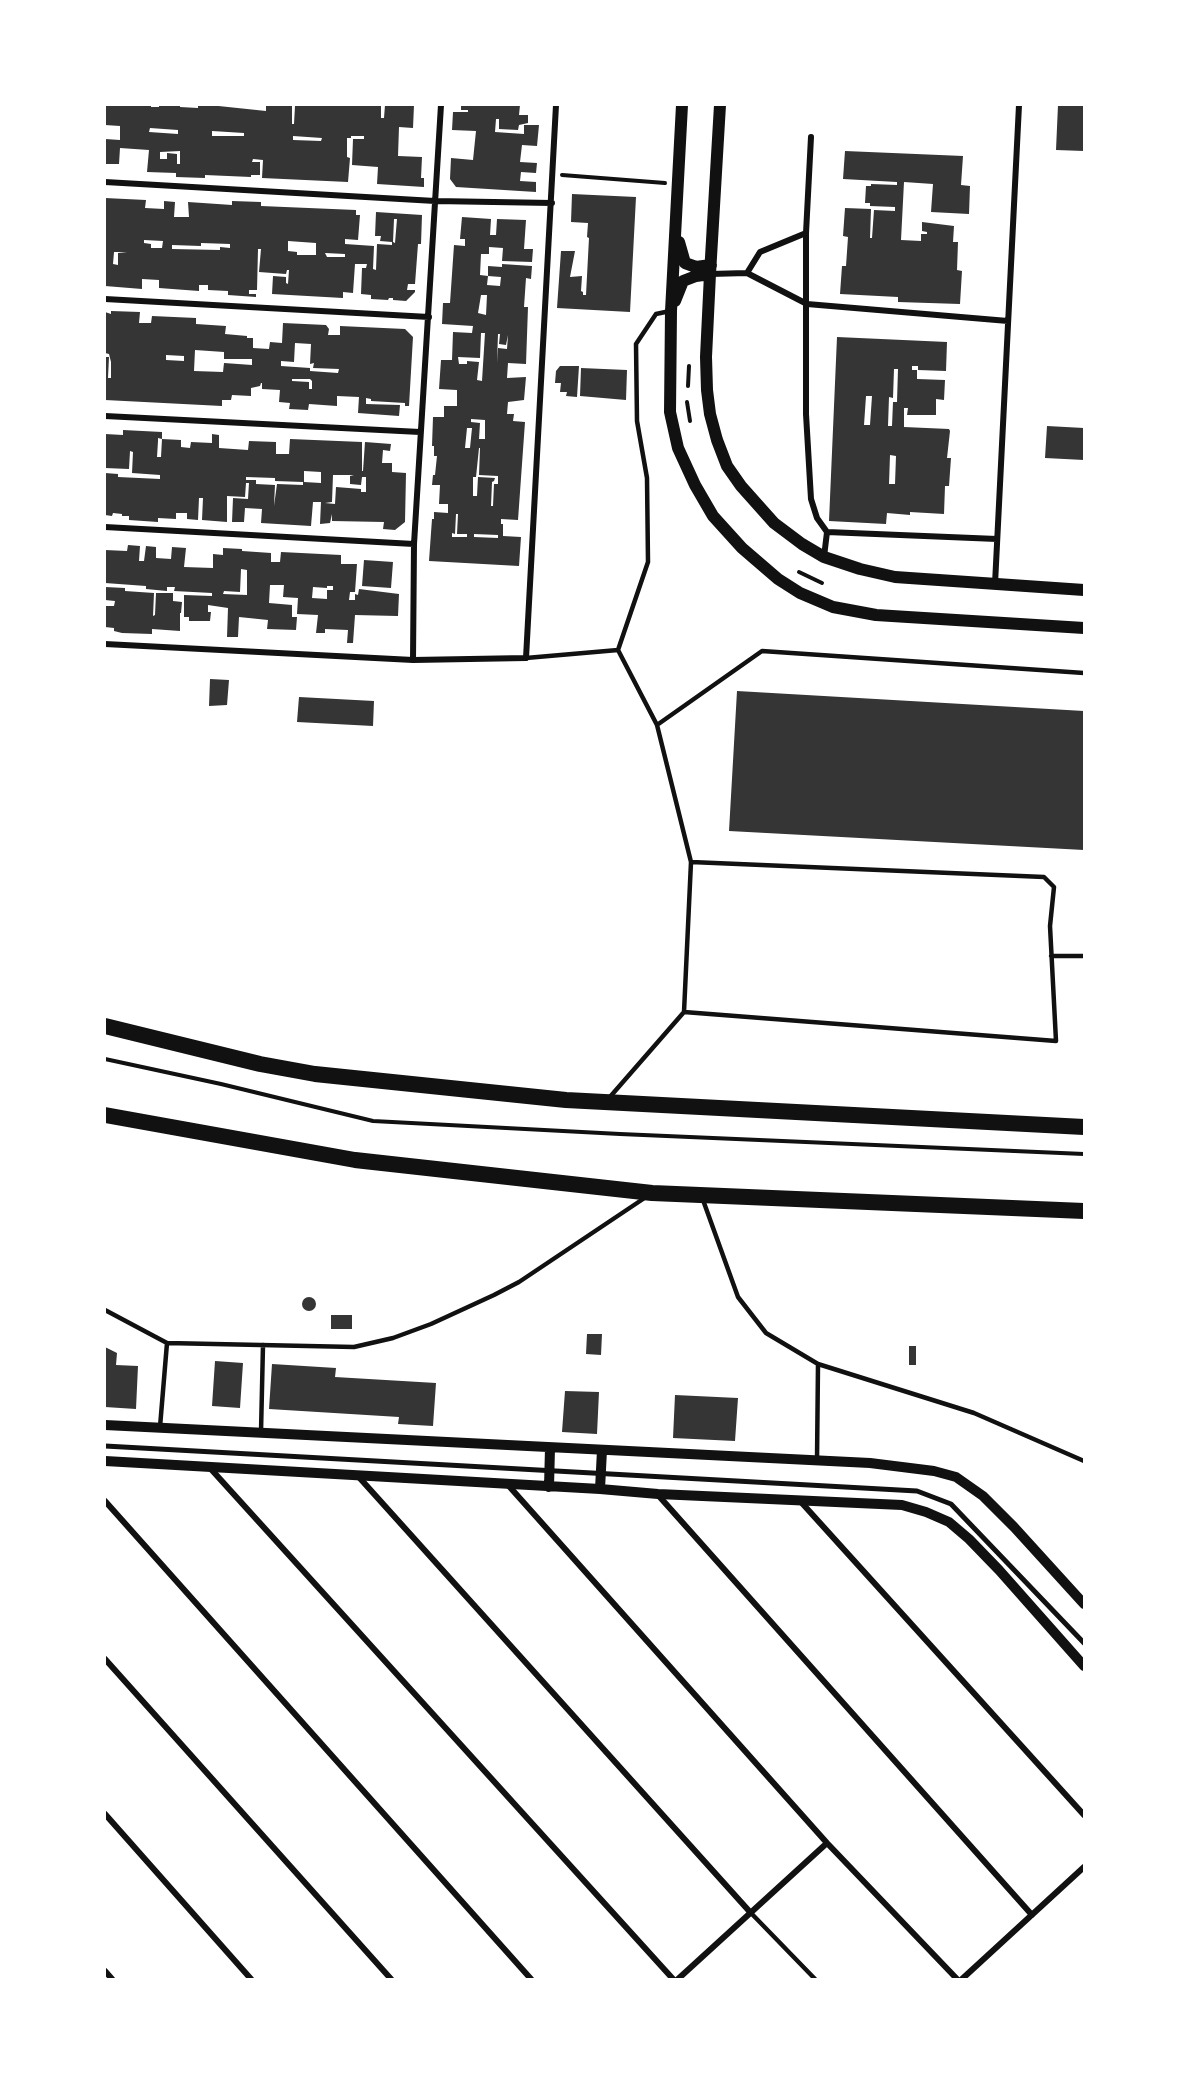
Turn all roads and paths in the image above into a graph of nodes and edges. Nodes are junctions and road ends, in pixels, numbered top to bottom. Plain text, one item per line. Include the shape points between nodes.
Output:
1 (441, 105) edge
2 (556, 105) edge
3 (682, 105) edge
4 (720, 105) edge
5 (1019, 105) edge
6 (811, 137) dead end
7 (552, 174) junction
8 (105, 182) edge
9 (677, 184) junction
10 (435, 201) junction
11 (552, 203) junction
12 (676, 232) junction
13 (806, 233) junction
14 (710, 269) junction
15 (747, 273) junction
16 (105, 299) edge
17 (807, 304) junction
18 (671, 311) junction
19 (429, 317) junction
20 (1008, 321) junction
21 (690, 355) dead end
22 (687, 388) dead end
23 (687, 399) dead end
24 (105, 416) edge
25 (691, 427) dead end
26 (420, 432) junction
27 (105, 527) edge
28 (827, 532) junction
29 (997, 539) junction
30 (414, 543) junction
31 (824, 557) junction
32 (797, 571) dead end
33 (995, 585) junction
34 (829, 587) dead end
35 (1084, 590) edge
36 (1084, 628) edge
37 (105, 644) edge
38 (618, 650) junction
39 (526, 658) junction
40 (413, 660) junction
41 (1084, 673) edge
42 (657, 725) junction
43 (691, 862) junction
44 (1051, 956) junction
45 (1084, 956) edge
46 (684, 1012) junction
47 (105, 1026) edge
48 (105, 1059) edge
49 (605, 1102) junction
50 (105, 1115) edge
51 (1084, 1127) edge
52 (1084, 1154) edge
53 (652, 1193) junction
54 (701, 1195) junction
55 (1084, 1211) edge
56 (105, 1310) edge
57 (167, 1343) junction
58 (263, 1345) junction
59 (818, 1364) junction
60 (105, 1425) edge
61 (160, 1429) junction
62 (261, 1434) junction
63 (105, 1446) edge
64 (549, 1448) junction
65 (602, 1450) junction
66 (105, 1461) edge
67 (817, 1461) junction
68 (1084, 1461) edge
69 (208, 1465) junction
70 (549, 1470) junction
71 (600, 1474) junction
72 (357, 1476) junction
73 (508, 1485) junction
74 (549, 1487) junction
75 (600, 1489) junction
76 (658, 1494) junction
77 (799, 1499) junction
78 (105, 1501) edge
79 (1084, 1604) edge
80 (1084, 1643) edge
81 (105, 1659) edge
82 (1084, 1666) edge
83 (105, 1814) edge
84 (1084, 1815) edge
85 (827, 1843) junction
86 (1084, 1867) edge
87 (750, 1912) junction
88 (1032, 1916) junction
89 (105, 1971) edge
90 (112, 1979) edge
91 (251, 1979) edge
92 (391, 1979) edge
93 (531, 1979) edge
94 (673, 1979) edge
95 (678, 1979) edge
96 (815, 1979) edge
97 (957, 1979) edge
98 (962, 1979) edge

1 - 10 street
2 - 7 street
3 - 9 main road
4 - 14 main road
5 - 20 street
6 - 13 street
7 - 9 path
7 - 11 street
8 - 10 street
9 - 12 main road
10 - 11 street
10 - 19 street
11 - 39 street
12 - 14 main road via 685,263
12 - 18 main road
13 - 15 street via 760,252
13 - 17 street
14 - 15 street
14 - 18 main road via 683,281
14 - 31 main road via 707,390 724,458 741,486 774,523
15 - 17 street
16 - 19 street
17 - 20 street
17 - 28 street via 806,414 811,499
18 - 36 main road via 669,412 678,448 713,516 778,579 833,607 876,615
18 - 38 lane via 656,314 636,344 637,421 647,478 648,562
19 - 26 street
20 - 29 street
21 - 22 path
23 - 25 path
24 - 26 street
26 - 30 street
27 - 30 street
28 - 29 street
28 - 31 street
29 - 33 street
30 - 40 street
31 - 33 main road via 895,577
32 - 34 path
33 - 35 main road
37 - 40 street
38 - 39 lane
38 - 42 lane
39 - 40 street
41 - 42 lane via 762,651
42 - 43 lane
43 - 44 lane via 1044,877 1053,886
43 - 46 lane
44 - 45 lane
44 - 46 lane via 1056,1041
46 - 49 lane
47 - 49 highway via 315,1074
48 - 52 path via 373,1121
49 - 51 highway
50 - 53 highway via 355,1160
53 - 54 highway
53 - 58 lane via 519,1282 431,1324 354,1347
54 - 55 highway
54 - 59 lane via 738,1297 766,1333
56 - 57 lane
57 - 58 lane
57 - 61 lane
58 - 62 lane
59 - 67 lane
59 - 68 lane via 974,1413
60 - 61 street
61 - 62 street
62 - 64 street
63 - 70 street
64 - 65 street
64 - 70 street
65 - 67 street
65 - 71 street
66 - 69 street
67 - 79 street via 902,1467 956,1477 1014,1527
69 - 72 street
69 - 94 street
70 - 71 street
70 - 74 street
71 - 75 street
71 - 80 street via 917,1491 951,1504
72 - 73 street
72 - 87 street
73 - 74 street
73 - 85 street
74 - 75 street
75 - 76 street
76 - 77 street
76 - 88 street
77 - 82 street via 902,1505 949,1522 999,1570
77 - 84 street
78 - 93 street
81 - 92 street
83 - 91 street
85 - 87 street
85 - 97 street
86 - 88 street
87 - 95 street
87 - 96 lane
88 - 98 street
89 - 90 street

